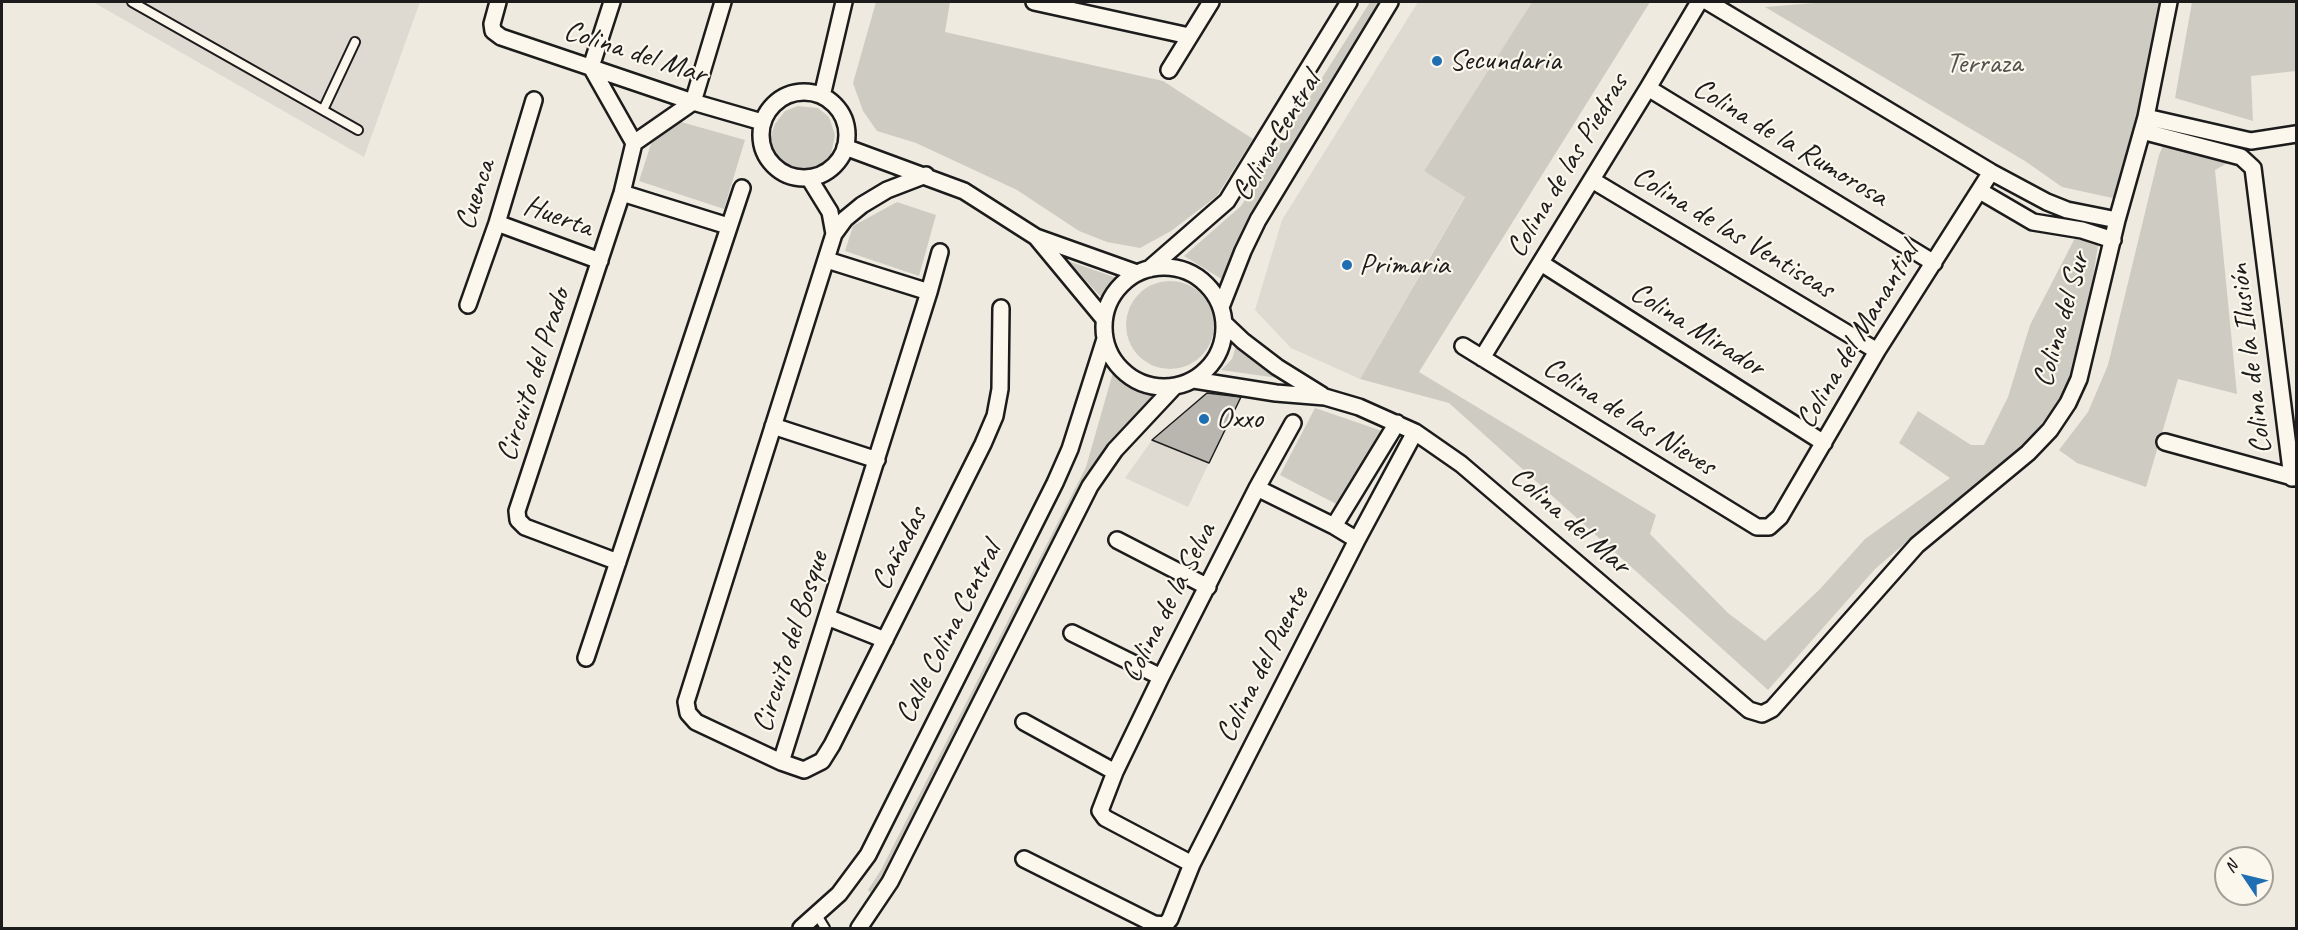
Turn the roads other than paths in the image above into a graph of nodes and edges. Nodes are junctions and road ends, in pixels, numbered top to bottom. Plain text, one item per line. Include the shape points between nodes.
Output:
1 (132, 2) edge
2 (498, 2) edge
3 (612, 2) edge
4 (723, 2) edge
5 (844, 2) edge
6 (1035, 2) edge
7 (1211, 2) edge
8 (1349, 2) edge
9 (1390, 2) edge
10 (1699, 2) edge
11 (1708, 2) edge
12 (2169, 2) edge
13 (1189, 36) junction
14 (355, 42) dead end
15 (591, 67) junction
16 (1169, 70) dead end
17 (1648, 88) junction
18 (822, 96) junction
19 (534, 100) dead end
20 (693, 102) junction
21 (323, 110) junction
22 (762, 122) junction
23 (2144, 124) junction
24 (358, 130) dead end
25 (2296, 134) edge
26 (634, 143) junction
27 (845, 147) junction
28 (1991, 172) junction
29 (926, 175) junction
30 (809, 178) junction
31 (1592, 180) junction
32 (742, 188) dead end
33 (1980, 191) junction
34 (622, 193) junction
35 (2117, 220) junction
36 (497, 223) junction
37 (728, 226) junction
38 (834, 234) junction
39 (1036, 237) junction
40 (2113, 240) junction
41 (940, 252) dead end
42 (827, 260) junction
43 (600, 261) junction
44 (1541, 263) junction
45 (1934, 263) junction
46 (1143, 271) junction
47 (928, 292) junction
48 (468, 306) dead end
49 (1221, 307) junction
50 (1001, 308) dead end
51 (1104, 320) junction
52 (1224, 322) junction
53 (1105, 339) junction
54 (1463, 346) dead end
55 (1877, 351) junction
56 (1482, 358) junction
57 (1194, 380) junction
58 (1174, 387) junction
59 (1325, 397) junction
60 (1293, 423) dead end
61 (1397, 423) junction
62 (773, 426) junction
63 (1415, 432) junction
64 (2292, 437) edge
65 (2165, 442) dead end
66 (1824, 443) junction
67 (877, 460) junction
68 (2294, 478) edge
69 (1257, 489) junction
70 (1334, 526) junction
71 (1769, 527) joint
72 (1117, 540) dead end
73 (1357, 540) junction
74 (618, 562) junction
75 (1208, 586) junction
76 (827, 617) junction
77 (1072, 633) dead end
78 (885, 640) junction
79 (586, 658) dead end
80 (1161, 677) junction
81 (1762, 714) joint
82 (1024, 722) dead end
83 (781, 762) junction
84 (1115, 772) junction
85 (1024, 859) dead end
86 (1192, 864) junction
87 (821, 922) edge
88 (801, 928) edge
89 (859, 928) edge

1 - 21 lane
2 - 15 street, Colina del Mar via 492,24 493,31 501,37
3 - 15 street
4 - 20 street
5 - 18 street
6 - 13 street
7 - 13 street
8 - 46 street, Colina Central via 1227,201
9 - 49 street, Colina Central via 1258,220
10 - 17 street, Colina de las Piedras
11 - 28 street
12 - 23 street, Colina del Sur
13 - 16 street
14 - 21 lane
15 - 20 street, Colina del Mar
15 - 26 street
17 - 31 street, Colina de las Piedras
17 - 45 street, Colina de la Rumorosa
18 - 22 street via 810,92 786,96 776,102
18 - 27 street via 832,102 845,123
19 - 36 street, Cuenca
20 - 22 street, Colina del Mar
20 - 26 street
21 - 24 lane
22 - 30 street via 762,147 775,168 791,176
23 - 25 street via 2251,141
23 - 35 street, Colina del Sur
23 - 64 street, Colina de la Ilusión via 2241,157 2255,173
26 - 34 street, Circuito del Prado
27 - 29 street
27 - 30 street via 832,168
28 - 33 street, Colina del Manantial
28 - 35 street via 2067,210
29 - 38 street, Circuito del Bosque via 862,205
29 - 39 street via 964,191
30 - 38 street, Circuito del Bosque via 831,212
31 - 44 street, Colina de las Piedras
31 - 55 street, Colina de las Ventiscas
32 - 37 street
33 - 40 street via 2033,222
33 - 45 street, Colina del Manantial
34 - 37 street
34 - 43 street, Circuito del Prado
35 - 40 street, Colina del Sur
36 - 43 street, Huerta
36 - 48 street, Cuenca
37 - 74 street
38 - 42 street, Circuito del Bosque
39 - 46 street
39 - 51 street
40 - 81 street, Colina del Sur via 2079,379 2050,430 2028,453 1917,545 1772,709
41 - 47 street, Circuito del Bosque
42 - 47 street
42 - 62 street, Circuito del Bosque
43 - 74 street, Circuito del Prado via 517,511 518,520 525,527
44 - 56 street, Colina de las Piedras
44 - 66 street, Colina Mirador
45 - 55 street, Colina del Manantial
46 - 49 street via 1167,267 1184,270 1213,291
46 - 51 street via 1121,285
47 - 67 street, Circuito del Bosque
49 - 52 street
50 - 78 street, Cañadas via 1000,389 995,416
51 - 53 street
52 - 57 street via 1222,345 1211,366
52 - 59 street, Colina del Mar via 1277,367
53 - 58 street via 1111,357 1137,382
53 - 87 street, Calle Colina Central via 1070,449 1055,483 868,855
54 - 56 street, Colina de las Nieves
55 - 66 street, Colina del Manantial
56 - 71 street, Colina de las Nieves via 1757,527
57 - 58 street
57 - 59 street, Colina del Mar
58 - 89 street, Calle Colina Central via 1115,450 1090,486 890,882
59 - 61 street, Colina del Mar
60 - 69 street, Colina de la Selva
61 - 63 street, Colina del Mar
61 - 70 street
62 - 67 street
62 - 83 street, Circuito del Bosque via 686,702 688,713 696,722
63 - 73 street, Colina del Puente
63 - 81 street, Colina del Mar via 1461,464 1749,710
64 - 68 street, Colina de la Ilusión
65 - 68 street
66 - 71 street, Colina del Manantial via 1780,517
67 - 76 street, Circuito del Bosque
69 - 70 street
69 - 75 street, Colina de la Selva
70 - 73 street
72 - 75 street
73 - 86 street, Colina del Puente
74 - 79 street
75 - 80 street, Colina de la Selva
76 - 78 street
76 - 83 street, Circuito del Bosque
77 - 80 street
78 - 83 street, Cañadas via 822,761 804,770
80 - 84 street, Colina de la Selva
82 - 84 street
84 - 86 street, Colina de la Selva via 1100,811 1105,818
85 - 86 street, Colina del Puente via 1154,924 1166,925
87 - 88 street, Calle Colina Central

